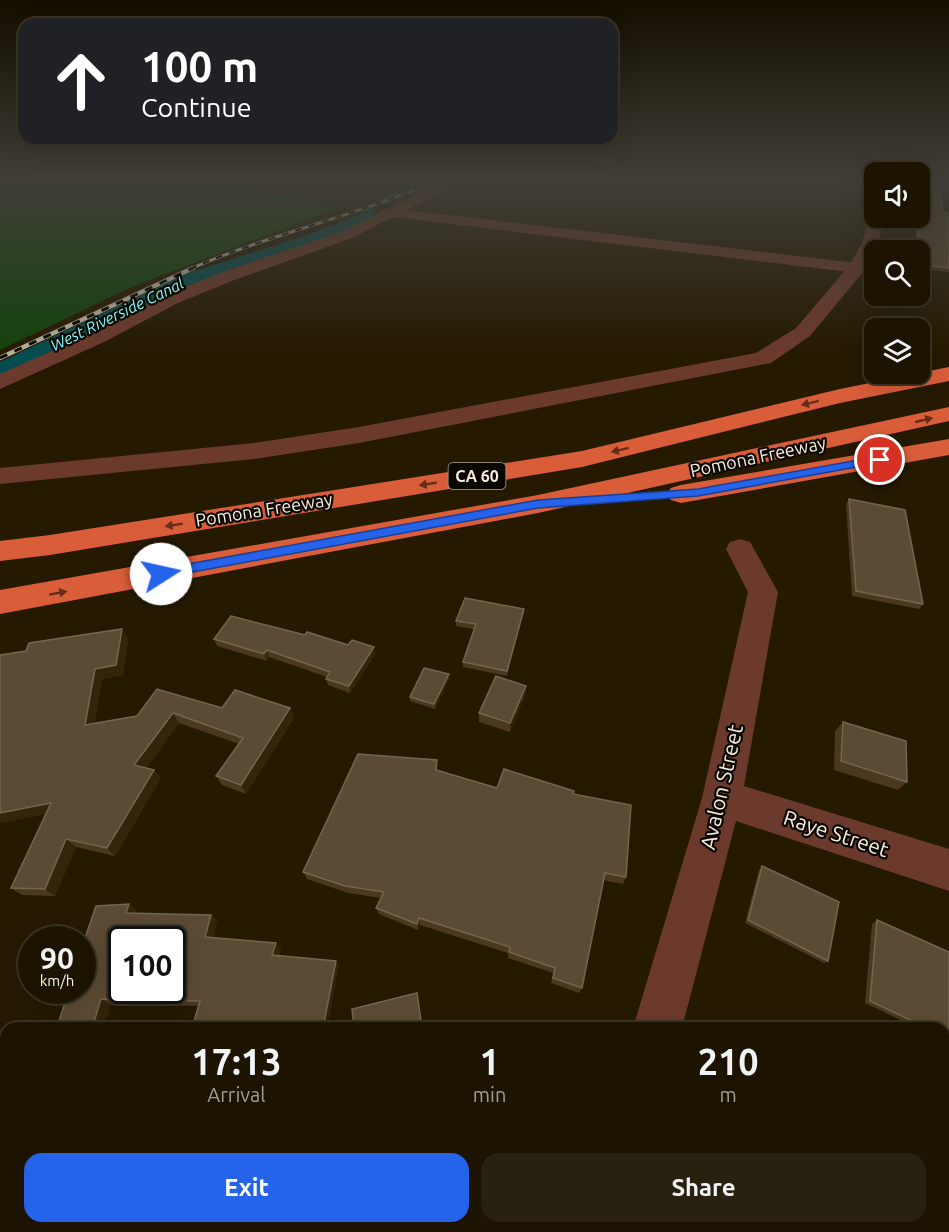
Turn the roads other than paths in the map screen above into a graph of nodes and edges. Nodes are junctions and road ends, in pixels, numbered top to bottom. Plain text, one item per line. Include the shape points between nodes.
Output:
1 (335, 238) edge
2 (608, 238) edge
3 (871, 238) edge
4 (857, 268) junction
5 (949, 368) edge
6 (949, 374) edge
7 (0, 382) edge
8 (840, 396) junction
9 (949, 414) edge
10 (949, 447) edge
11 (0, 476) edge
12 (538, 504) junction
13 (740, 549) dead end
14 (0, 550) edge
15 (0, 602) edge
16 (722, 798) junction
17 (949, 870) edge
18 (659, 1022) edge

1 - 7 street via 200,287
2 - 4 street
3 - 4 street
4 - 11 street via 803,332 763,358 359,435 254,451
5 - 8 highway
6 - 8 highway, Pomona Freeway / CA 60
8 -> 14 highway, Pomona Freeway / CA 60 via 582,459
12 -> 9 highway, Pomona Freeway / CA 60
10 - 12 highway via 698,493
15 -> 12 highway, Pomona Freeway / CA 60
13 - 16 street, Avalon Street via 763,592
16 - 17 street, Raye Street
16 - 18 street, Avalon Street

